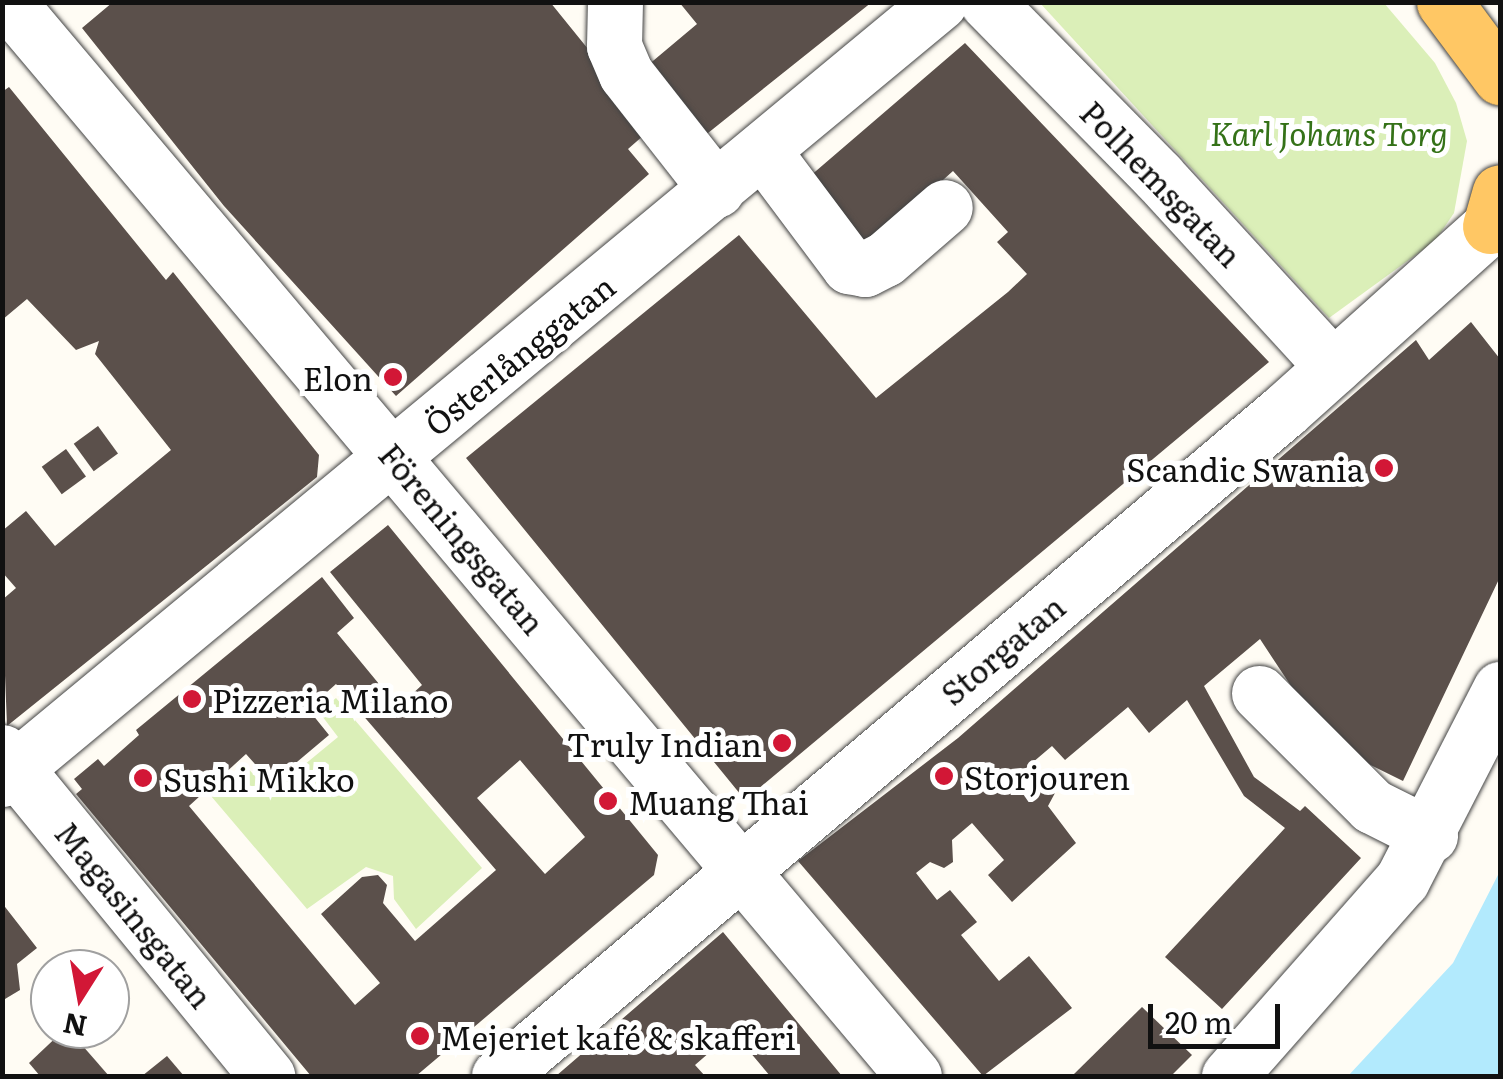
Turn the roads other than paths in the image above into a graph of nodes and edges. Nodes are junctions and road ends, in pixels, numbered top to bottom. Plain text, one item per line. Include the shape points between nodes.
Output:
1 (615, 2) edge
2 (940, 2) edge
3 (987, 2) edge
4 (1444, 2) edge
5 (19, 16) edge
6 (1500, 77) edge
7 (763, 151) junction
8 (718, 190) junction
9 (946, 208) dead end
10 (1491, 220) edge
11 (1333, 367) junction
12 (395, 456) junction
13 (1500, 688) edge
14 (1260, 693) dead end
15 (7, 766) edge
16 (1430, 835) junction
17 (742, 869) junction
18 (267, 1076) edge
19 (499, 1076) edge
20 (914, 1076) edge
21 (1229, 1076) edge

1 - 8 street via 614,46 626,74
2 - 7 street, Österlånggatan
3 - 11 street, Polhemsgatan
4 - 6 main road
5 - 12 street, Föreningsgatan
7 - 8 street, Österlånggatan
7 - 9 street via 849,266 865,269 886,258
8 - 12 street, Österlånggatan
10 - 11 street, Storgatan
11 - 17 street, Storgatan
12 - 15 street, Österlånggatan
12 - 17 street, Föreningsgatan
13 - 16 street
14 - 16 street via 1372,806
15 - 18 street, Magasinsgatan
16 - 21 street via 1402,880
17 - 19 street, Storgatan
17 - 20 street, Föreningsgatan

